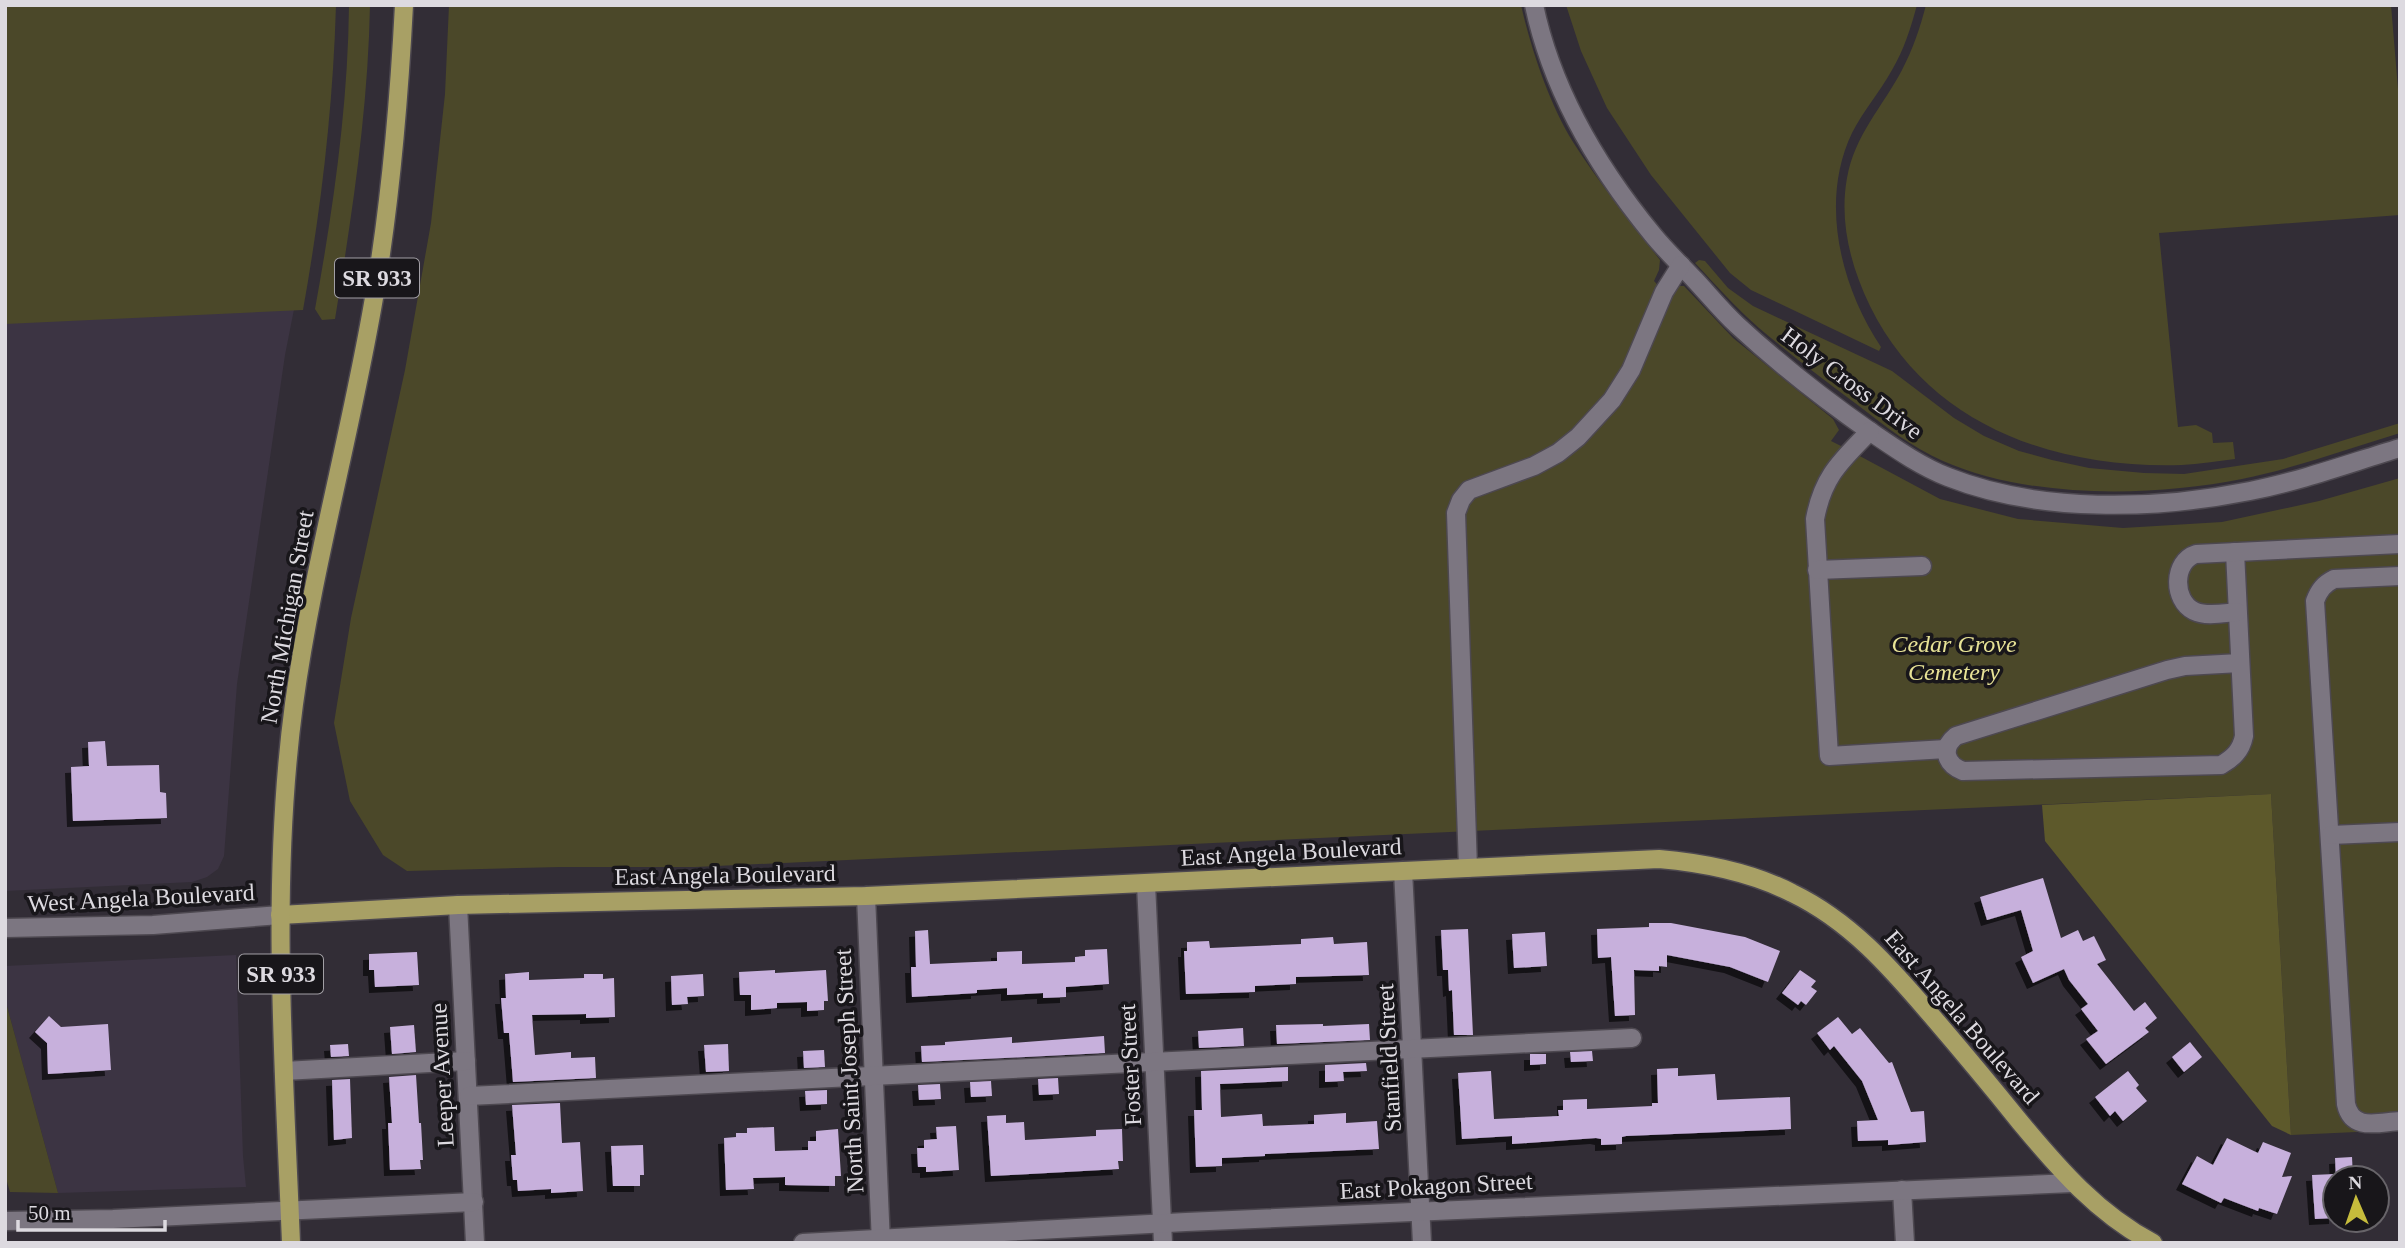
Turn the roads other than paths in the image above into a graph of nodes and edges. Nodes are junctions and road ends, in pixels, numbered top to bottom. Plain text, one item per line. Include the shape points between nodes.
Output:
1 (404, 5) edge
2 (1534, 5) edge
3 (1681, 265) junction
4 (1870, 431) junction
5 (2400, 448) edge
6 (2400, 544) edge
7 (2235, 552) junction
8 (1922, 566) dead end
9 (1817, 570) junction
10 (2400, 576) edge
11 (2238, 612) junction
12 (2240, 663) junction
13 (1945, 749) junction
14 (2400, 832) edge
15 (2331, 835) junction
16 (1468, 868) junction
17 (1403, 871) junction
18 (1146, 884) junction
19 (866, 896) junction
20 (458, 905) junction
21 (280, 915) junction
22 (5, 928) edge
23 (1632, 1038) dead end
24 (1413, 1049) junction
25 (466, 1061) junction
26 (1154, 1062) junction
27 (284, 1071) junction
28 (874, 1076) junction
29 (469, 1096) junction
30 (2400, 1121) edge
31 (2072, 1183) junction
32 (1902, 1190) junction
33 (474, 1202) junction
34 (290, 1212) junction
35 (1421, 1212) junction
36 (5, 1221) edge
37 (1163, 1224) junction
38 (881, 1240) edge
39 (291, 1243) edge
40 (475, 1243) edge
41 (803, 1243) edge
42 (1163, 1243) edge
43 (1422, 1243) edge
44 (1905, 1243) edge
45 (2153, 1243) edge

1 - 21 main road, North Michigan Street / SR 933 via 391,187 375,292 294,705
2 - 3 street, Holy Cross Drive via 1557,81 1578,126 1654,236
3 - 4 street, Holy Cross Drive via 1736,324
3 - 16 street via 1612,400 1558,453 1469,490 1456,513
4 - 5 street, Holy Cross Drive via 1922,465 1981,488 2100,504 2183,501 2250,491
4 - 9 street via 1828,477 1819,497
6 - 7 street
7 - 11 street
7 - 11 street via 2189,556 2182,562 2178,584 2194,611
8 - 9 street
9 - 13 street via 1829,756
10 - 15 street via 2334,579 2319,591 2315,601
11 - 12 street
12 - 13 street via 2167,670 1956,736
12 - 13 street via 2244,736 2236,754 2221,765 1963,771 1949,762
14 - 15 street
15 - 30 street via 2348,1110 2361,1124
16 - 17 main road, East Angela Boulevard
16 - 31 main road, East Angela Boulevard via 1659,859 1722,868 1792,892 1835,919 1881,957
17 - 18 main road, East Angela Boulevard
17 - 24 street, Stanfield Street
18 - 19 main road, East Angela Boulevard
18 - 26 street, Foster Street
19 - 20 main road, East Angela Boulevard
19 - 28 street, North Saint Joseph Street
20 - 21 main road, East Angela Boulevard
20 - 25 street, Leeper Avenue
21 - 22 street, West Angela Boulevard via 153,925
21 - 27 main road, North Michigan Street / SR 933
23 - 24 street
24 - 26 street
24 - 35 street, Stanfield Street
25 - 27 street
25 - 29 street, Leeper Avenue
26 - 28 street
26 - 37 street, Foster Street
27 - 34 main road, North Michigan Street / SR 933
28 - 29 street
28 - 38 street, North Saint Joseph Street
29 - 33 street, Leeper Avenue
31 - 32 street, East Pokagon Street
31 - 45 main road, East Angela Boulevard via 2111,1217
32 - 35 street, East Pokagon Street
32 - 44 street
33 - 34 street
33 - 40 street, Leeper Avenue
34 - 36 street
34 - 39 main road, North Michigan Street / SR 933
35 - 37 street, East Pokagon Street
35 - 43 street, Stanfield Street
37 - 38 street, East Pokagon Street
37 - 42 street, Foster Street
38 - 41 street, East Pokagon Street

